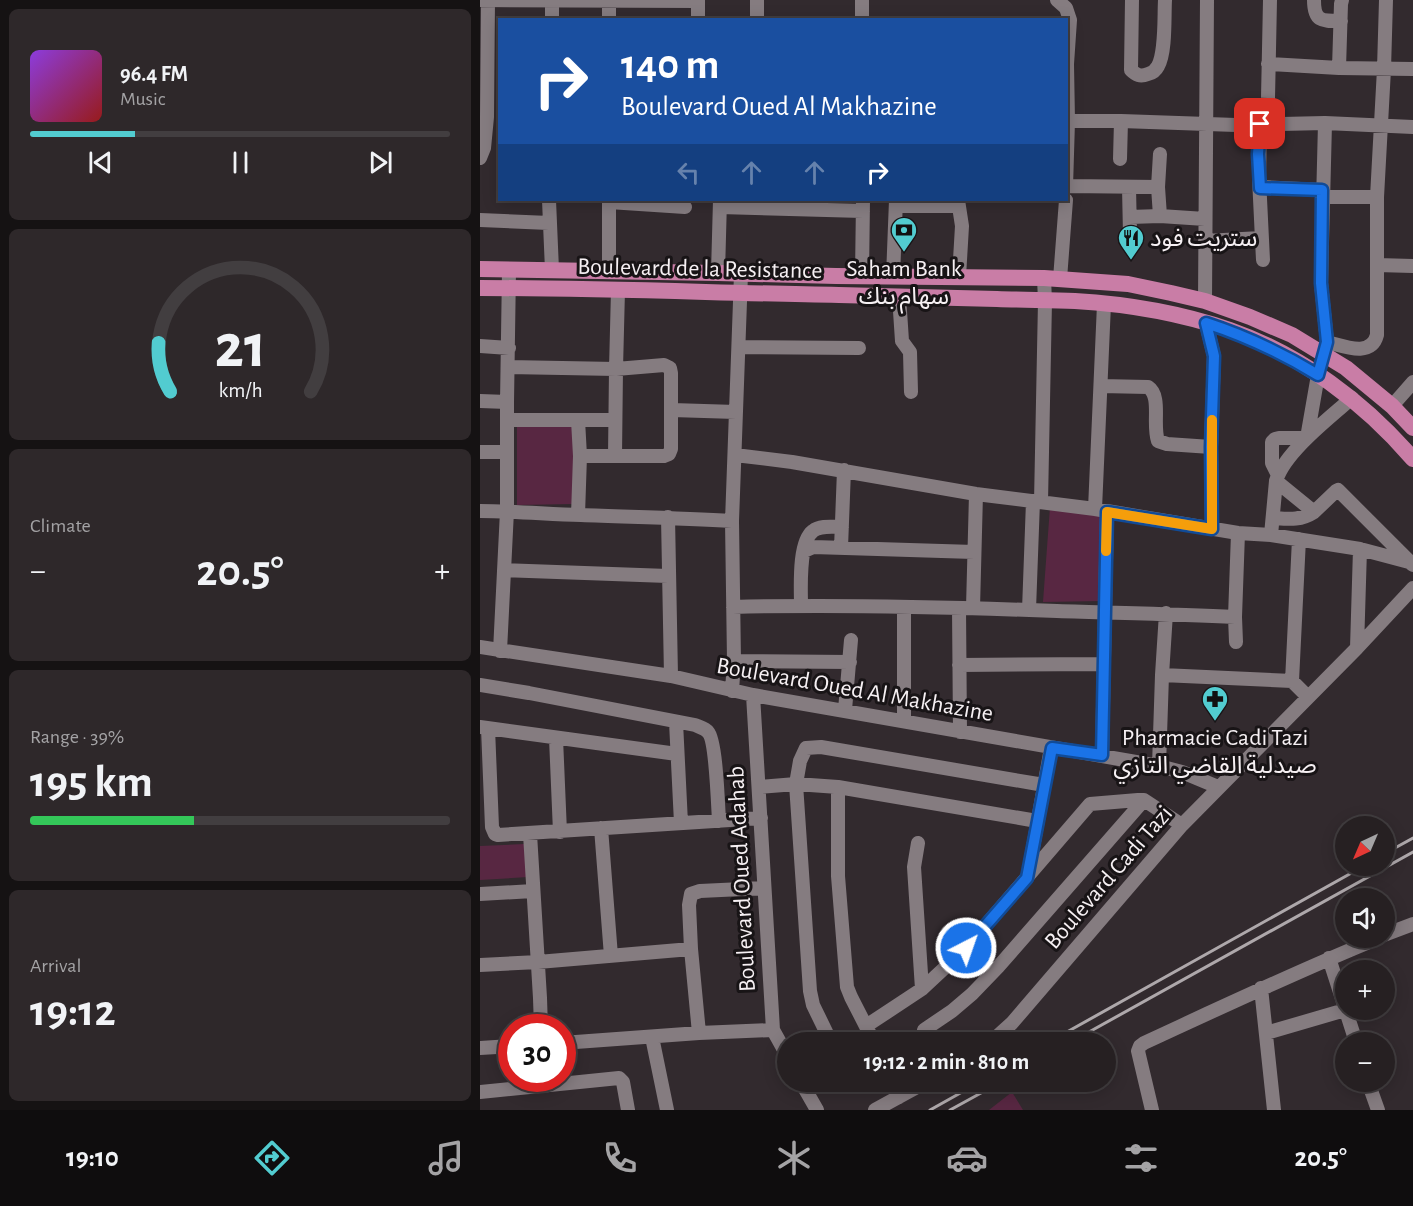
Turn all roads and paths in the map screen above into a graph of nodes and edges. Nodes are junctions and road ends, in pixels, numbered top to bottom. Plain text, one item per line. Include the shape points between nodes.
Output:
1 (480, 0) edge
2 (488, 0) edge
3 (552, 0) edge
4 (698, 0) edge
5 (757, 0) edge
6 (862, 0) edge
7 (1058, 0) edge
8 (1132, 0) edge
9 (1165, 0) edge
10 (1207, 0) edge
11 (1270, 0) edge
12 (1314, 0) edge
13 (1342, 0) edge
14 (1386, 0) edge
15 (609, 2) junction
16 (552, 18) edge
17 (609, 18) edge
18 (698, 18) edge
19 (757, 18) edge
20 (862, 18) edge
21 (1341, 21) junction
22 (1068, 49) edge
23 (1268, 64) junction
24 (1339, 68) junction
25 (1384, 69) junction
26 (1413, 69) edge
27 (489, 117) edge
28 (1121, 121) junction
29 (1068, 122) edge
30 (1325, 123) junction
31 (1207, 124) junction
32 (1263, 124) junction
33 (1382, 126) junction
34 (1413, 127) edge
35 (1160, 154) dead end
36 (480, 158) edge
37 (1120, 159) dead end
38 (1068, 186) edge
39 (1129, 187) junction
40 (1158, 187) junction
41 (1260, 188) junction
42 (1322, 193) junction
43 (1377, 197) junction
44 (549, 201) edge
45 (609, 201) edge
46 (1066, 201) edge
47 (666, 202) edge
48 (720, 203) edge
49 (896, 203) edge
50 (959, 203) edge
51 (819, 205) edge
52 (863, 205) edge
53 (685, 207) dead end
54 (1160, 216) junction
55 (1130, 217) junction
56 (1205, 219) junction
57 (480, 220) edge
58 (549, 223) junction
59 (1130, 235) dead end
60 (1261, 238) junction
61 (1205, 241) junction
62 (1263, 260) dead end
63 (1377, 265) junction
64 (1413, 266) edge
65 (480, 269) edge
66 (509, 270) junction
67 (552, 270) junction
68 (609, 271) junction
69 (718, 273) junction
70 (741, 274) junction
71 (862, 276) junction
72 (893, 277) junction
73 (959, 277) junction
74 (1052, 278) junction
75 (480, 288) edge
76 (509, 288) junction
77 (618, 290) junction
78 (740, 292) junction
79 (899, 296) junction
80 (1045, 301) junction
81 (1205, 301) junction
82 (1104, 304) junction
83 (1206, 323) junction
84 (480, 346) edge
85 (739, 347) junction
86 (509, 348) junction
87 (859, 348) dead end
88 (1326, 348) junction
89 (508, 367) junction
90 (616, 369) junction
91 (1318, 375) junction
92 (1413, 382) edge
93 (1101, 386) junction
94 (911, 392) dead end
95 (1352, 399) junction
96 (480, 401) edge
97 (507, 402) junction
98 (1392, 406) junction
99 (672, 410) junction
100 (736, 411) junction
101 (507, 420) junction
102 (578, 420) junction
103 (615, 420) junction
104 (1413, 428) edge
105 (1307, 438) junction
106 (1211, 447) junction
107 (480, 452) edge
108 (507, 452) junction
109 (735, 455) junction
110 (580, 456) junction
111 (615, 456) junction
112 (1413, 459) edge
113 (844, 470) junction
114 (1277, 478) junction
115 (976, 494) junction
116 (1037, 502) junction
117 (480, 511) edge
118 (507, 511) junction
119 (1101, 511) junction
120 (1314, 512) junction
121 (579, 515) junction
122 (668, 517) junction
123 (1272, 518) junction
124 (732, 520) junction
125 (842, 527) junction
126 (1212, 529) junction
127 (1238, 533) junction
128 (1271, 535) junction
129 (1299, 539) junction
130 (841, 548) junction
131 (1360, 549) junction
132 (804, 551) junction
133 (974, 552) junction
134 (1411, 563) edge
135 (504, 570) junction
136 (668, 576) junction
137 (1413, 588) edge
138 (801, 605) junction
139 (733, 607) junction
140 (904, 607) junction
141 (959, 608) junction
142 (973, 608) junction
143 (1029, 610) junction
144 (1104, 612) junction
145 (1166, 613) junction
146 (1235, 617) junction
147 (850, 640) dead end
148 (1236, 642) dead end
149 (480, 647) edge
150 (1357, 648) junction
151 (500, 651) junction
152 (734, 661) junction
153 (850, 662) junction
154 (1104, 664) junction
155 (959, 665) junction
156 (1162, 675) junction
157 (671, 676) junction
158 (1292, 681) junction
159 (480, 685) edge
160 (732, 691) junction
161 (753, 695) junction
162 (1308, 697) junction
163 (845, 710) junction
164 (676, 722) junction
165 (904, 722) junction
166 (484, 727) edge
167 (960, 732) junction
168 (556, 738) junction
169 (1052, 748) junction
170 (677, 754) junction
171 (1102, 755) junction
172 (1159, 766) junction
173 (796, 784) junction
174 (1044, 785) junction
175 (759, 787) junction
176 (838, 787) junction
177 (1218, 787) junction
178 (1144, 800) junction
179 (761, 818) junction
180 (719, 820) junction
181 (1037, 821) junction
182 (681, 823) junction
183 (1182, 825) junction
184 (601, 828) junction
185 (560, 832) junction
186 (530, 834) junction
187 (918, 843) dead end
188 (1027, 878) junction
189 (763, 888) junction
190 (533, 891) junction
191 (480, 894) edge
192 (1413, 924) edge
193 (1395, 931) edge
194 (1354, 948) edge
195 (691, 949) junction
196 (611, 956) junction
197 (1329, 958) junction
198 (538, 962) junction
199 (480, 965) edge
200 (1335, 978) edge
201 (1261, 988) junction
202 (922, 989) junction
203 (1335, 1013) edge
204 (540, 1014) edge
205 (866, 1026) junction
206 (772, 1030) junction
207 (924, 1030) dead end
208 (826, 1032) edge
209 (869, 1032) edge
210 (1002, 1032) edge
211 (699, 1033) junction
212 (1266, 1033) junction
213 (652, 1037) junction
214 (777, 1038) edge
215 (576, 1041) edge
216 (498, 1047) edge
217 (480, 1048) edge
218 (480, 1092) edge
219 (807, 1092) edge
220 (896, 1092) edge
221 (907, 1092) edge
222 (1372, 1092) edge
223 (898, 1097) junction
224 (628, 1110) edge
225 (667, 1110) edge
226 (817, 1110) edge
227 (875, 1110) edge
228 (1152, 1110) edge
229 (1274, 1110) edge
230 (1378, 1110) edge

1 - 2 street
2 - 3 street
2 - 27 street
3 - 15 street
3 - 16 street
4 - 15 street
4 - 18 street
5 - 19 street
6 - 20 street
7 - 22 street via 1070,20
8 - 9 street via 1131,69 1142,76 1150,74 1160,63
10 - 31 street
11 - 23 street
12 - 21 street via 1319,18
13 - 21 street
14 - 25 street
15 - 17 street
21 - 24 street
23 - 24 street
23 - 32 street
24 - 25 street
25 - 26 street
25 - 33 street
27 - 36 street
28 - 29 street
28 - 31 street
28 - 37 street
30 - 32 street
30 - 33 street
30 - 42 street
31 - 32 street
31 - 56 street
32 - 41 street via 1258,154
33 - 34 street
33 - 43 street
35 - 40 street
38 - 39 street
39 - 40 street
39 - 55 street
40 - 54 street
41 - 42 street
41 - 60 street
42 - 43 street
42 - 88 street via 1321,283
43 - 63 street
44 - 58 street
45 - 47 street
45 - 68 street
46 - 74 street
47 - 53 street
48 - 51 street
48 - 69 street
49 - 50 street
49 - 72 street
50 - 73 street
51 - 52 street
52 - 71 street
54 - 55 street
54 - 56 street
55 - 59 street
56 - 61 street
57 - 58 street
58 - 67 street
60 - 61 street
60 - 62 street
61 - 81 street
63 - 64 street
63 - 88 street via 1378,322 1373,345 1361,349
65 - 66 main road, Boulevard de la Resistance
66 - 67 main road, Boulevard de la Resistance
66 - 76 street
67 - 68 main road, Boulevard de la Resistance
68 - 69 main road, Boulevard de la Resistance
69 - 70 main road, Boulevard de la Resistance
70 - 71 main road, Boulevard de la Resistance
70 - 78 street
71 - 72 main road, Boulevard de la Resistance
72 - 73 main road, Boulevard de la Resistance
73 - 74 main road, Boulevard de la Resistance
74 - 80 street
74 - 81 main road, Boulevard de la Resistance via 1128,284
75 - 76 main road, Boulevard de la Resistance
76 - 77 main road, Boulevard de la Resistance
76 - 86 street
77 - 78 main road, Boulevard de la Resistance
77 - 90 street
78 - 79 main road, Boulevard de la Resistance
78 - 85 street
79 - 80 main road, Boulevard de la Resistance
79 - 94 street via 902,341 910,352
80 - 82 main road, Boulevard de la Resistance
80 - 116 street
81 - 88 main road, Boulevard de la Resistance
82 - 83 main road, Boulevard de la Resistance
82 - 93 street
83 - 91 main road, Boulevard de la Resistance via 1254,340
83 - 106 street via 1214,356
84 - 86 street
85 - 87 street
85 - 100 street
86 - 89 street
88 - 91 street
88 - 98 main road, Boulevard de la Resistance
89 - 90 street
89 - 97 street
90 - 99 street via 664,365 670,368
90 - 103 street
91 - 95 main road, Boulevard de la Resistance
91 - 105 street
92 - 98 street
93 - 106 street via 1148,387 1155,396 1158,441
93 - 119 street
95 - 105 street
95 - 112 main road, Boulevard de la Resistance
96 - 97 street
97 - 101 street
98 - 104 main road, Boulevard de la Resistance
99 - 100 street
99 - 111 street via 669,454
100 - 109 street
101 - 102 street
101 - 108 street
102 - 103 street
102 - 110 street
103 - 111 street
105 - 114 street
105 - 114 street via 1279,438 1272,442
106 - 126 street
107 - 108 street
108 - 118 street
109 - 113 street
109 - 124 street
110 - 111 street
110 - 121 street
113 - 115 street
113 - 125 street
114 - 120 street
114 - 123 street
115 - 116 street
115 - 133 street
116 - 119 street
116 - 143 street
117 - 118 street
118 - 121 street
118 - 135 street
119 - 126 street
119 - 144 street
120 - 123 street via 1305,517
120 - 134 street via 1338,490
121 - 122 street
122 - 124 street
122 - 136 street
123 - 128 street
124 - 139 street
125 - 130 street
125 - 132 street via 812,531
126 - 127 street
127 - 128 street
127 - 146 street
128 - 129 street
129 - 131 street
129 - 158 street
130 - 132 street via 813,547
130 - 133 street
131 - 134 street
131 - 150 street
132 - 138 street
133 - 142 street
135 - 136 street
135 - 151 street
136 - 157 street
137 - 150 street, Boulevard Cadi Tazi
138 - 139 street
138 - 140 street
139 - 152 street
140 - 141 street
140 - 165 street
141 - 142 street
141 - 155 street
142 - 143 street
143 - 144 street
144 - 145 street
144 - 154 street
145 - 146 street
145 - 156 street
146 - 148 street
147 - 153 street
149 - 151 street, Boulevard Oued Al Makhazine
150 - 162 street, Boulevard Cadi Tazi
151 - 157 street, Boulevard Oued Al Makhazine
152 - 153 street
152 - 160 street
153 - 163 street
154 - 155 street
154 - 171 street
155 - 167 street
156 - 158 street
156 - 172 street
157 - 160 street, Boulevard Oued Al Makhazine
158 - 162 street
159 - 164 street
160 - 161 street, Boulevard Oued Al Makhazine
161 - 163 street, Boulevard Oued Al Makhazine
161 - 175 street, Boulevard Oued Adahab
162 - 177 street, Boulevard Cadi Tazi
163 - 165 street, Boulevard Oued Al Makhazine
164 - 170 street
164 - 180 street via 702,728 711,738
165 - 167 street, Boulevard Oued Al Makhazine
166 - 168 street
166 - 186 street via 493,831 498,835
167 - 169 street, Boulevard Oued Al Makhazine
168 - 170 street
168 - 185 street
169 - 171 street, Boulevard Oued Al Makhazine
169 - 174 street
170 - 182 street
171 - 172 street, Boulevard Oued Al Makhazine
172 - 177 street, Boulevard Oued Al Makhazine
173 - 174 street via 806,748 821,747
173 - 175 street
173 - 176 street
173 - 208 street via 810,991
174 - 181 street
175 - 179 street, Boulevard Oued Adahab
176 - 181 street
176 - 205 street via 838,876 848,987
177 - 183 street, Boulevard Cadi Tazi
178 - 183 street
178 - 188 street via 1090,804
178 - 207 street via 998,968 952,1011
179 - 180 street
179 - 189 street, Boulevard Oued Adahab
180 - 182 street
181 - 188 street
182 - 184 street
183 - 210 street, Boulevard Cadi Tazi
184 - 185 street
184 - 196 street
185 - 186 street
186 - 190 street
187 - 202 street via 914,867
188 - 202 street via 966,948
189 - 195 street via 691,894
189 - 206 street, Boulevard Oued Adahab
190 - 191 street
190 - 198 street
192 - 193 street
194 - 197 street
195 - 196 street
195 - 211 street
196 - 198 street
197 - 200 street
197 - 201 street
198 - 199 street
198 - 204 street
201 - 212 street
201 - 228 street via 1140,1046
202 - 205 street
203 - 212 street
205 - 209 street
206 - 211 street
206 - 214 street, Boulevard Oued Adahab
211 - 213 street
212 - 229 street
213 - 215 street
213 - 225 street
216 - 217 street
218 - 224 street via 619,1078
219 - 226 street
220 - 223 street
221 - 223 street
222 - 230 street
223 - 227 street

